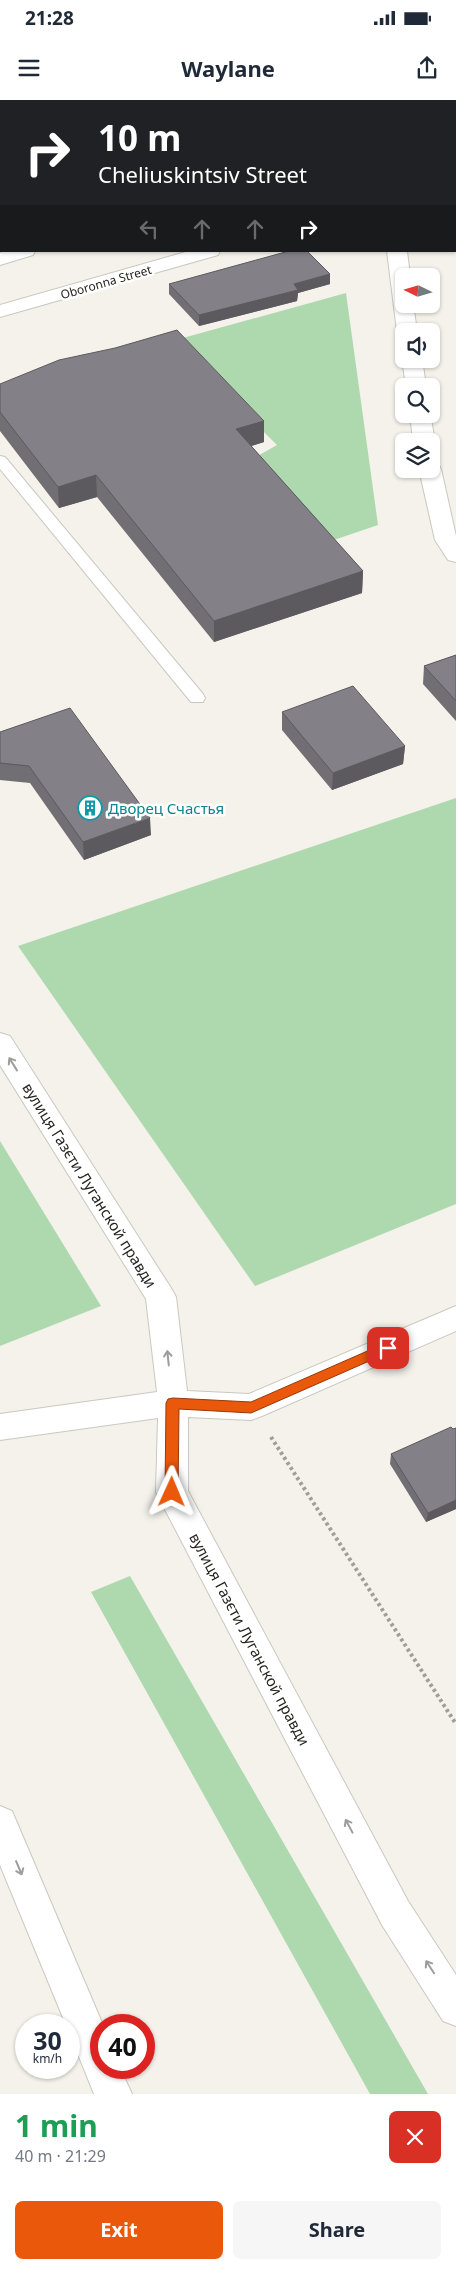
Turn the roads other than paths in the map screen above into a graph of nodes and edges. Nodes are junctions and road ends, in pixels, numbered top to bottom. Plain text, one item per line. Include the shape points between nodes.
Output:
1 (23, 252) edge
2 (207, 252) edge
3 (397, 252) edge
4 (0, 259) edge
5 (0, 311) edge
6 (407, 323) edge
7 (0, 460) edge
8 (432, 478) edge
9 (456, 555) edge
10 (196, 698) dead end
11 (0, 1043) edge
12 (456, 1318) edge
13 (173, 1403) junction
14 (0, 1427) edge
15 (0, 1823) edge
16 (456, 2008) edge
17 (90, 2037) edge
18 (107, 2079) edge
19 (113, 2094) edge

1 - 4 street
2 - 5 street, Oboronna Street
3 - 6 street
7 - 10 lane
8 - 9 street via 446,540
13 -> 11 street, вулиця Газєти Луганской правди via 161,1297
12 - 13 street via 251,1407
13 - 14 street
16 -> 13 street, вулиця Газєти Луганской правди via 395,1913 172,1492
15 -> 17 street
18 - 19 street

